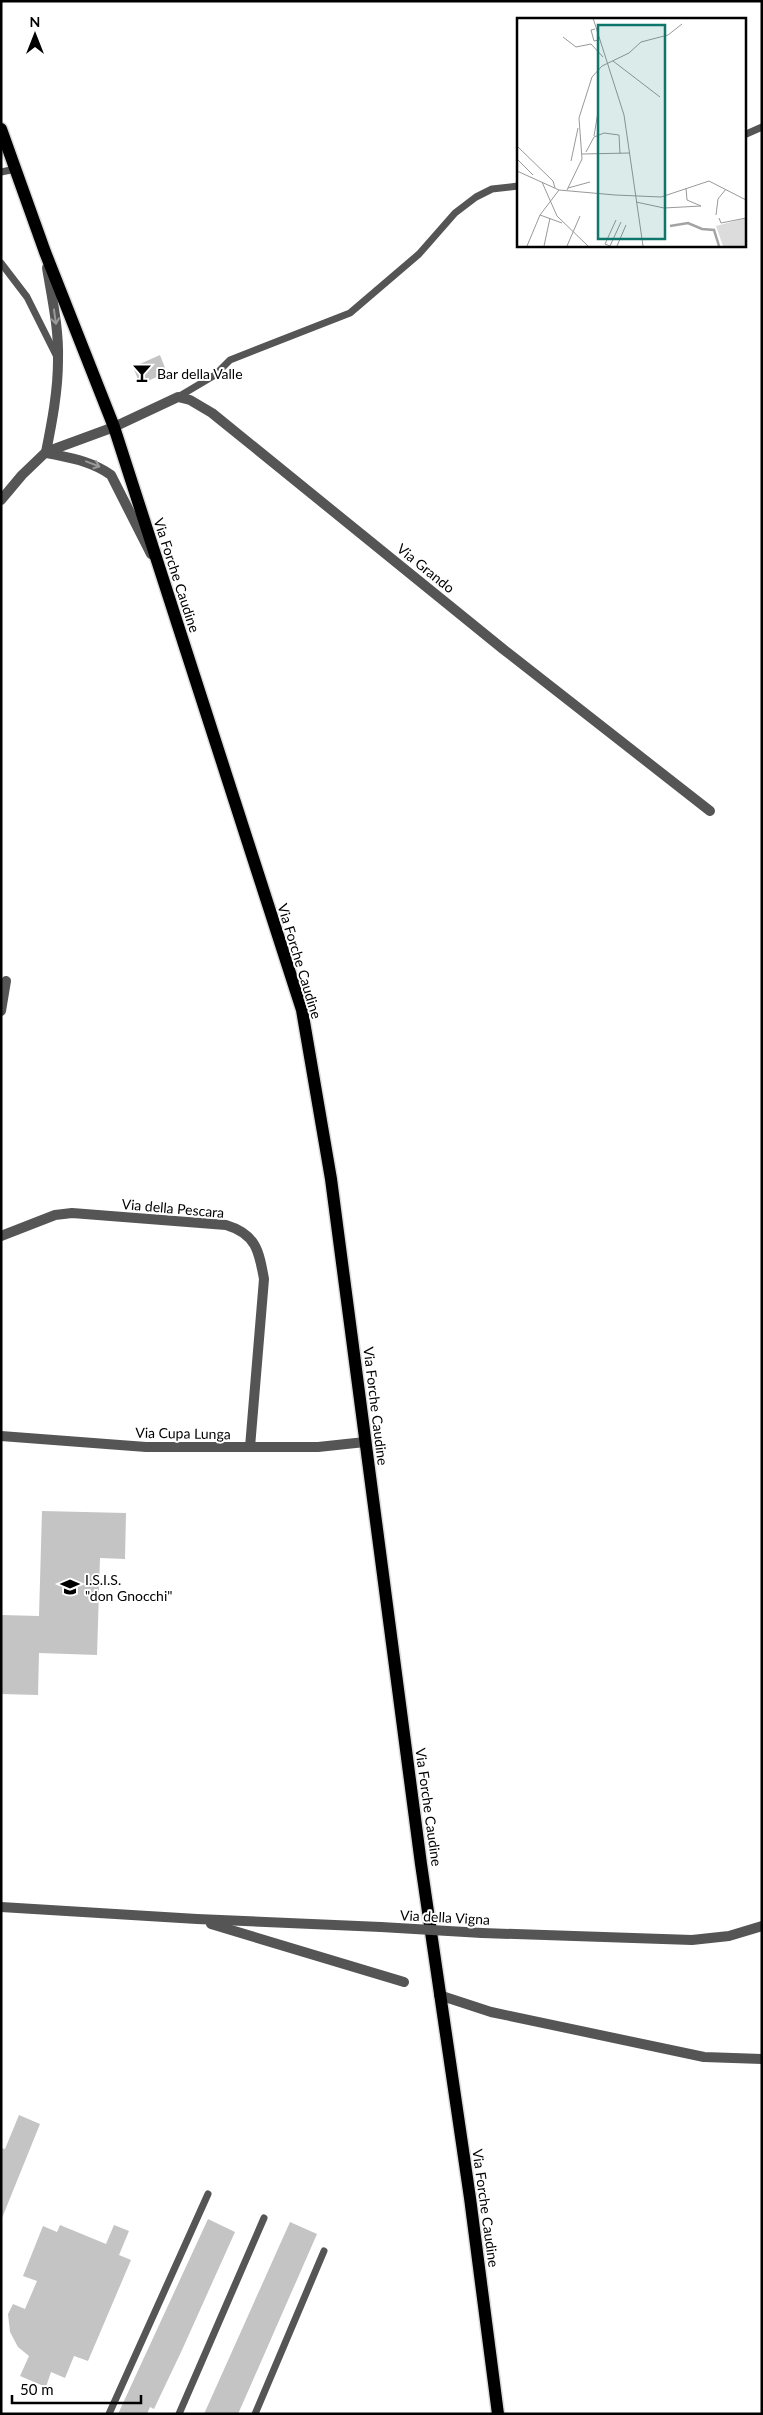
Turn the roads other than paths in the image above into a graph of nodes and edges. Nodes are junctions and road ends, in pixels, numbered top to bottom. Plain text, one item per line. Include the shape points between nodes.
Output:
1 (762, 127) edge
2 (1, 129) edge
3 (746, 134) edge
4 (16, 168) junction
5 (1, 172) edge
6 (517, 186) edge
7 (45, 252) junction
8 (1, 262) edge
9 (58, 360) junction
10 (178, 397) junction
11 (114, 427) junction
12 (46, 452) junction
13 (1, 500) edge
14 (162, 577) junction
15 (710, 811) dead end
16 (6, 981) dead end
17 (1, 1011) edge
18 (1, 1236) edge
19 (1, 1436) edge
20 (365, 1442) junction
21 (250, 1447) junction
22 (1, 1906) edge
23 (196, 1919) junction
24 (762, 1926) edge
25 (404, 1982) dead end
26 (439, 1995) junction
27 (762, 2059) edge
28 (208, 2194) dead end
29 (264, 2218) dead end
30 (324, 2251) dead end
31 (109, 2414) edge
32 (179, 2414) edge
33 (255, 2414) edge
34 (498, 2414) edge

1 - 3 lane
2 - 4 main road, Via Forche Caudine
4 - 5 lane
4 - 7 main road, Via Forche Caudine
6 - 10 lane via 492,189 476,197 455,213 419,254 350,313 230,360 215,376
7 -> 9 street via 56,322
7 - 11 main road, Via Forche Caudine
8 - 9 lane via 27,297
9 - 12 street via 55,406
10 - 11 street
10 - 15 street, Via Grando via 212,412 503,649
11 - 12 street
11 - 14 main road, Via Forche Caudine
12 - 13 street
12 -> 14 street via 86,461 111,475
14 - 20 main road, Via Forche Caudine via 302,1010 331,1179
16 - 17 street
18 - 21 street, Via della Pescara via 55,1215 72,1213 226,1225 246,1234 259,1252 264,1279
19 - 21 street, Via Cupa Lunga via 146,1447
20 - 21 street, Via Cupa Lunga via 318,1448
20 - 26 main road, Via Forche Caudine
22 - 23 street, Via della Vigna
23 - 24 street, Via della Vigna, bridge via 692,1940 729,1936
23 - 25 street, Via della Vigna
26 - 27 street via 491,2012 704,2057
26 - 34 main road, Via Forche Caudine
28 - 31 lane
29 - 32 lane
30 - 33 lane

